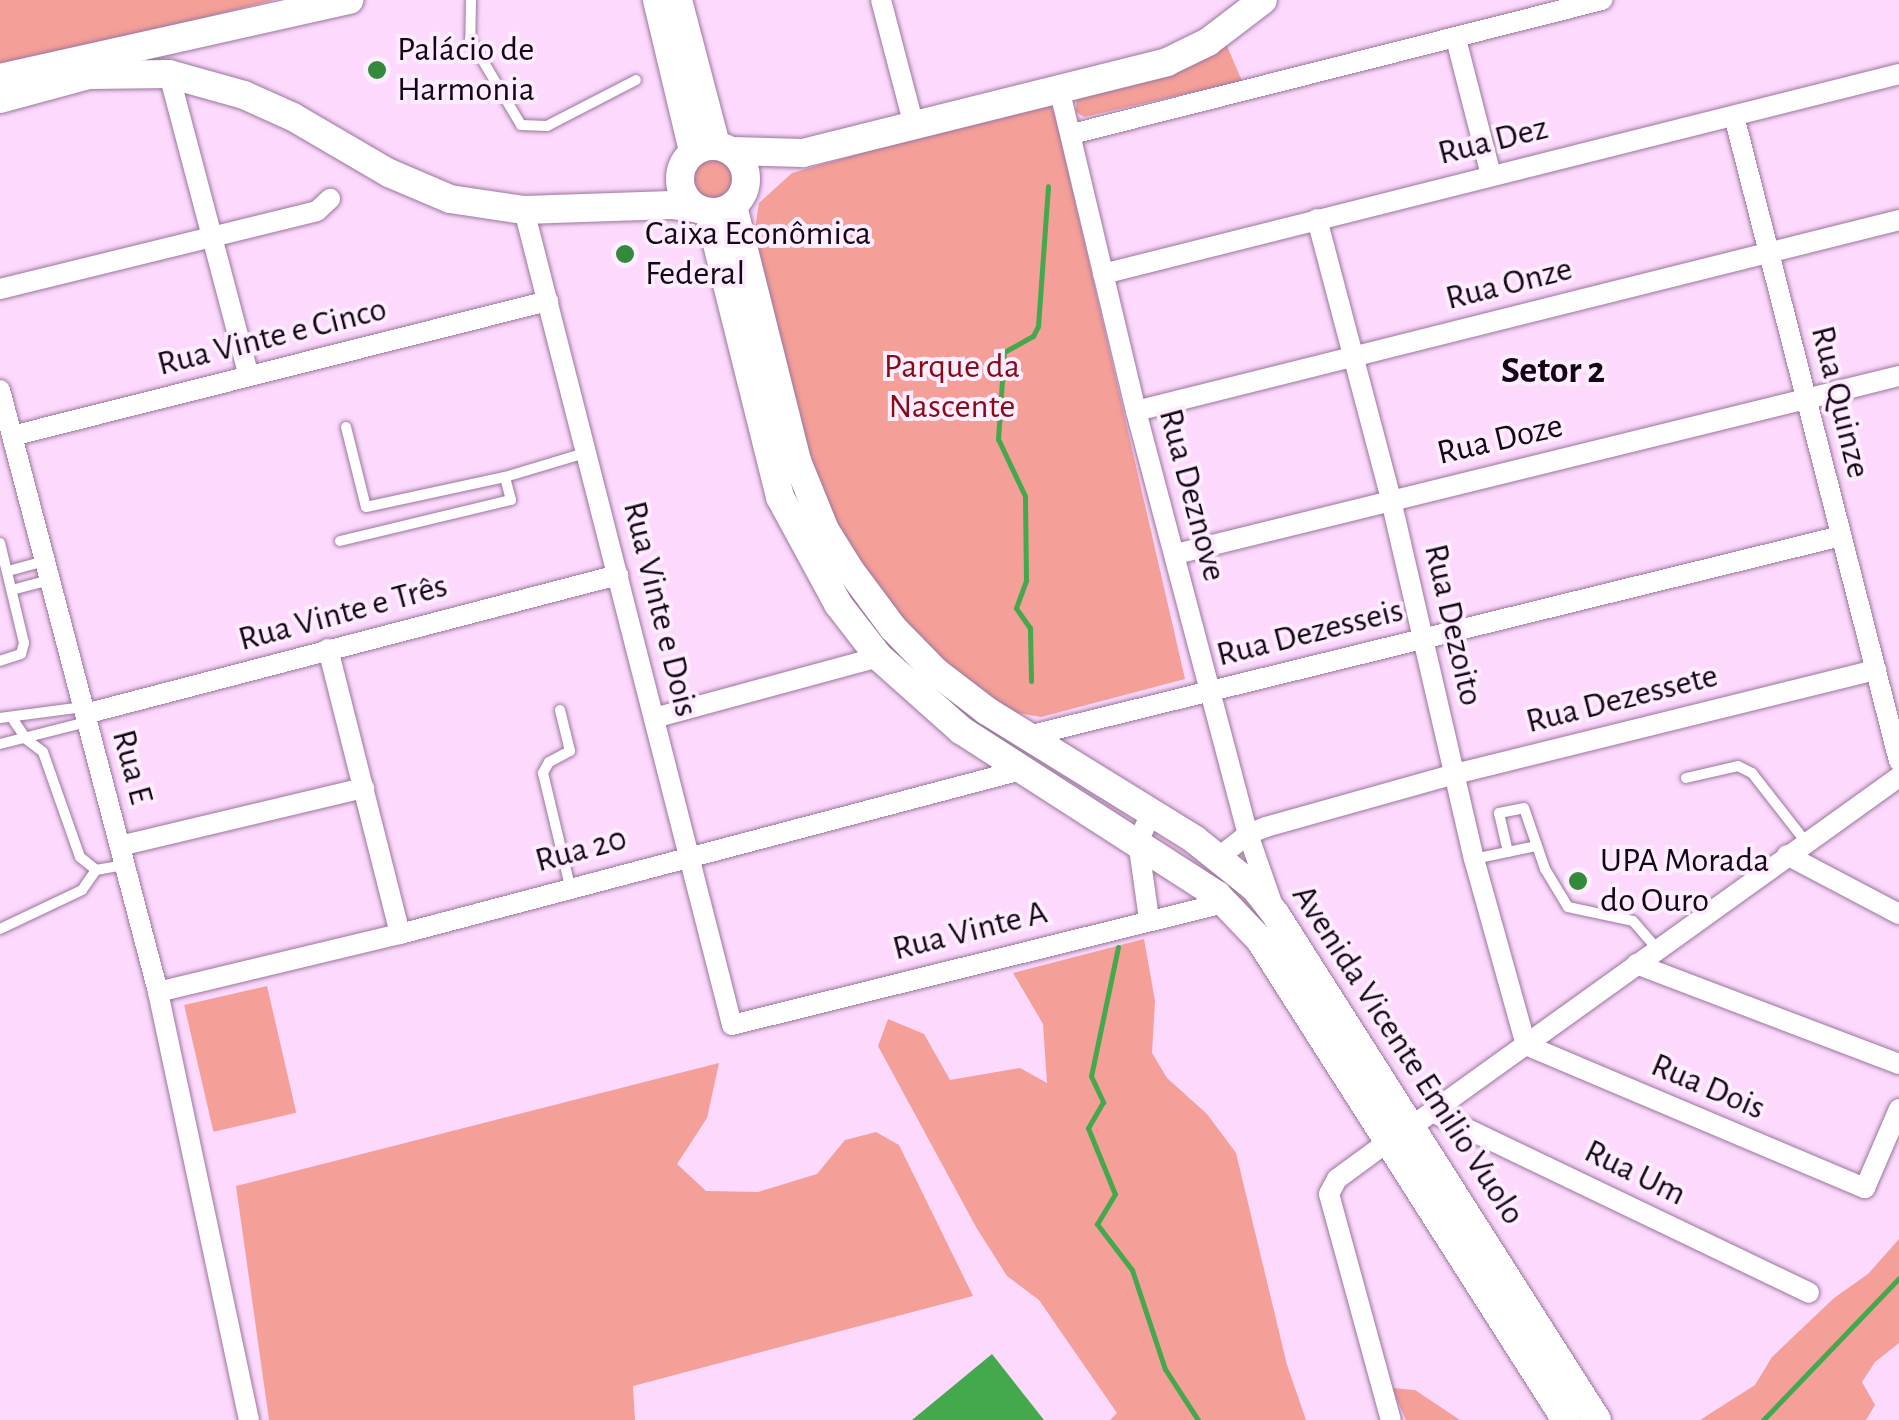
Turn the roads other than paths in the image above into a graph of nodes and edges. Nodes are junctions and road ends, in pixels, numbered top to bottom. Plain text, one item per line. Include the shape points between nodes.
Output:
1 (349, 0) edge
2 (470, 0) edge
3 (657, 0) edge
4 (678, 0) edge
5 (881, 0) edge
6 (1263, 0) edge
7 (1602, 0) edge
8 (284, 7) edge
9 (1456, 39) junction
10 (169, 74) junction
11 (1899, 74) edge
12 (0, 78) edge
13 (636, 80) dead end
14 (1059, 88) junction
15 (0, 98) edge
16 (1734, 116) junction
17 (914, 126) junction
18 (1072, 134) junction
19 (714, 149) junction
20 (803, 153) junction
21 (1491, 175) junction
22 (330, 199) dead end
23 (721, 205) junction
24 (524, 210) junction
25 (1317, 219) junction
26 (1899, 220) edge
27 (210, 238) junction
28 (1769, 252) junction
29 (1103, 274) junction
30 (0, 289) edge
31 (548, 302) junction
32 (1350, 357) junction
33 (250, 376) junction
34 (1899, 376) edge
35 (0, 390) edge
36 (1806, 400) junction
37 (1136, 410) junction
38 (346, 428) dead end
39 (7, 437) edge
40 (586, 452) junction
41 (505, 477) junction
42 (1390, 500) junction
43 (1841, 536) junction
44 (340, 541) dead end
45 (0, 543) edge
46 (1176, 554) junction
47 (47, 570) junction
48 (8, 571) junction
49 (618, 576) junction
50 (12, 590) junction
51 (1422, 640) junction
52 (328, 649) junction
53 (879, 657) junction
54 (0, 661) edge
55 (1876, 670) junction
56 (1211, 691) junction
57 (560, 710) dead end
58 (85, 715) junction
59 (6, 718) edge
60 (654, 718) junction
61 (1028, 736) junction
62 (26, 739) junction
63 (0, 744) edge
64 (1899, 761) edge
65 (1021, 770) junction
66 (1454, 774) junction
67 (1899, 777) edge
68 (1686, 778) dead end
69 (364, 788) junction
70 (1152, 812) junction
71 (1248, 834) junction
72 (1138, 841) junction
73 (1806, 842) junction
74 (1536, 846) junction
75 (1508, 852) junction
76 (689, 855) junction
77 (1786, 855) junction
78 (122, 856) junction
79 (80, 857) junction
80 (1219, 857) junction
81 (1474, 859) junction
82 (96, 870) junction
83 (87, 884) junction
84 (570, 886) junction
85 (1224, 902) junction
86 (1276, 914) junction
87 (1899, 914) edge
88 (1149, 919) junction
89 (0, 930) edge
90 (400, 934) junction
91 (1656, 949) junction
92 (1636, 964) junction
93 (158, 992) junction
94 (732, 1025) joint
95 (1526, 1045) junction
96 (1899, 1064) edge
97 (1899, 1109) edge
98 (1422, 1119) junction
99 (1386, 1143) junction
100 (1809, 1292) dead end
101 (249, 1420) edge
102 (1391, 1420) edge
103 (1566, 1420) edge
104 (1597, 1420) edge

1 - 8 main road
2 - 13 lane via 470,39 522,125 547,126
3 - 19 main road
4 - 19 main road
5 - 17 street
6 - 14 main road via 1208,42 1166,62
7 - 9 street
8 - 12 main road
9 - 18 street
9 - 21 street
10 - 15 main road via 90,75
10 - 24 main road via 244,95 388,173 450,198
10 - 27 street
11 - 16 street, Rua Dez
14 - 17 main road
14 - 18 street, Rua Deznove
16 - 21 street, Rua Dez
16 - 28 street, Rua Quinze
17 - 20 main road
18 - 29 street, Rua Deznove
19 - 20 main road
19 - 23 main road via 745,169
19 - 23 main road via 680,177 684,196
20 - 23 main road
21 - 25 street, Rua Dez
22 - 27 street via 316,211
23 - 24 main road
23 - 53 main road, Avenida Vicente Emilio Vuolo via 780,497 838,604
23 - 61 main road, Avenida Vicente Emilio Vuolo via 797,461 825,530 914,650 961,692
24 - 31 street, Rua Vinte e Dois
25 - 29 street, Rua Dez
25 - 32 street, Rua Dezoito
26 - 28 street, Rua Onze
27 - 30 street
27 - 33 street
28 - 32 street, Rua Onze
28 - 36 street, Rua Quinze
29 - 37 street, Rua Deznove
31 - 33 street, Rua Vinte e Cinco
31 - 40 street, Rua Vinte e Dois
32 - 37 street, Rua Onze
32 - 42 street, Rua Dezoito
33 - 39 street, Rua Vinte e Cinco
34 - 36 street, Rua Doze
35 - 39 street, Rua E
36 - 42 street, Rua Doze
36 - 43 street, Rua Quinze
37 - 46 street, Rua Deznove
38 - 41 lane via 366,507
39 - 47 street, Rua E
40 - 41 lane
40 - 49 street, Rua Vinte e Dois
41 - 44 lane via 512,500
42 - 46 street, Rua Doze
42 - 51 street, Rua Dezoito
43 - 51 street, Rua Dezesseis
43 - 55 street, Rua Quinze
45 - 48 lane
46 - 56 street, Rua Deznove
47 - 48 lane
47 - 50 lane
47 - 58 street, Rua E
48 - 50 lane
49 - 52 street, Rua Vinte e Três
49 - 60 street, Rua Vinte e Dois
50 - 54 lane via 24,650
51 - 56 street, Rua Dezesseis
51 - 66 street, Rua Dezoito
52 - 58 street, Rua Vinte e Três
52 - 69 street
53 - 60 street
53 - 65 main road, Avenida Vicente Emilio Vuolo via 961,730
55 - 64 street, Rua Quinze
55 - 66 street, Rua Dezessete
56 - 61 street, Rua Dezesseis
56 - 71 street, Rua Deznove
57 - 84 lane via 570,751 548,762 544,773
58 - 59 lane
58 - 62 lane
58 - 78 street, Rua E
59 - 62 lane
60 - 76 street, Rua Vinte e Dois
61 - 70 main road, Avenida Vicente Emilio Vuolo
62 - 63 lane
62 - 79 lane via 47,760
65 - 72 main road, Avenida Vicente Emilio Vuolo
65 - 76 street, Rua 20
66 - 71 street, Rua Dezessete
66 - 81 street, Rua Dezoito
67 - 73 street
68 - 73 lane via 1738,766 1752,774
69 - 78 street
69 - 90 street
70 - 72 street
70 - 80 main road, Avenida Vicente Emilio Vuolo
71 - 80 street, Rua Dezessete
71 - 86 street, Rua Deznove
72 - 85 main road, Avenida Vicente Emilio Vuolo
72 - 88 street
73 - 77 street
74 - 75 lane
74 - 75 lane via 1528,812 1502,810
74 - 91 lane via 1568,907 1633,921
75 - 81 lane
76 - 84 street, Rua 20
76 - 94 street, Rua Vinte e Dois
77 - 87 street
77 - 91 street
78 - 82 lane
78 - 93 street, Rua E
79 - 82 lane
79 - 83 lane
80 - 86 main road, Avenida Vicente Emilio Vuolo
81 - 95 street, Rua Dezoito
82 - 83 lane
83 - 89 lane
84 - 90 street, Rua 20
85 - 88 street, Rua Vinte A
85 - 99 main road, Avenida Vicente Emilio Vuolo via 1260,940
86 - 98 main road, Avenida Vicente Emilio Vuolo
88 - 94 street, Rua Vinte A
90 - 93 street, Rua 20
91 - 92 street
92 - 95 street
92 - 96 street
93 - 101 street, Rua E
95 - 97 street, Rua Dois via 1865,1188
95 - 98 street
98 - 100 street, Rua Um
98 - 104 main road, Avenida Vicente Emilio Vuolo
99 - 102 street via 1337,1178 1330,1194
99 - 103 main road, Avenida Vicente Emilio Vuolo

